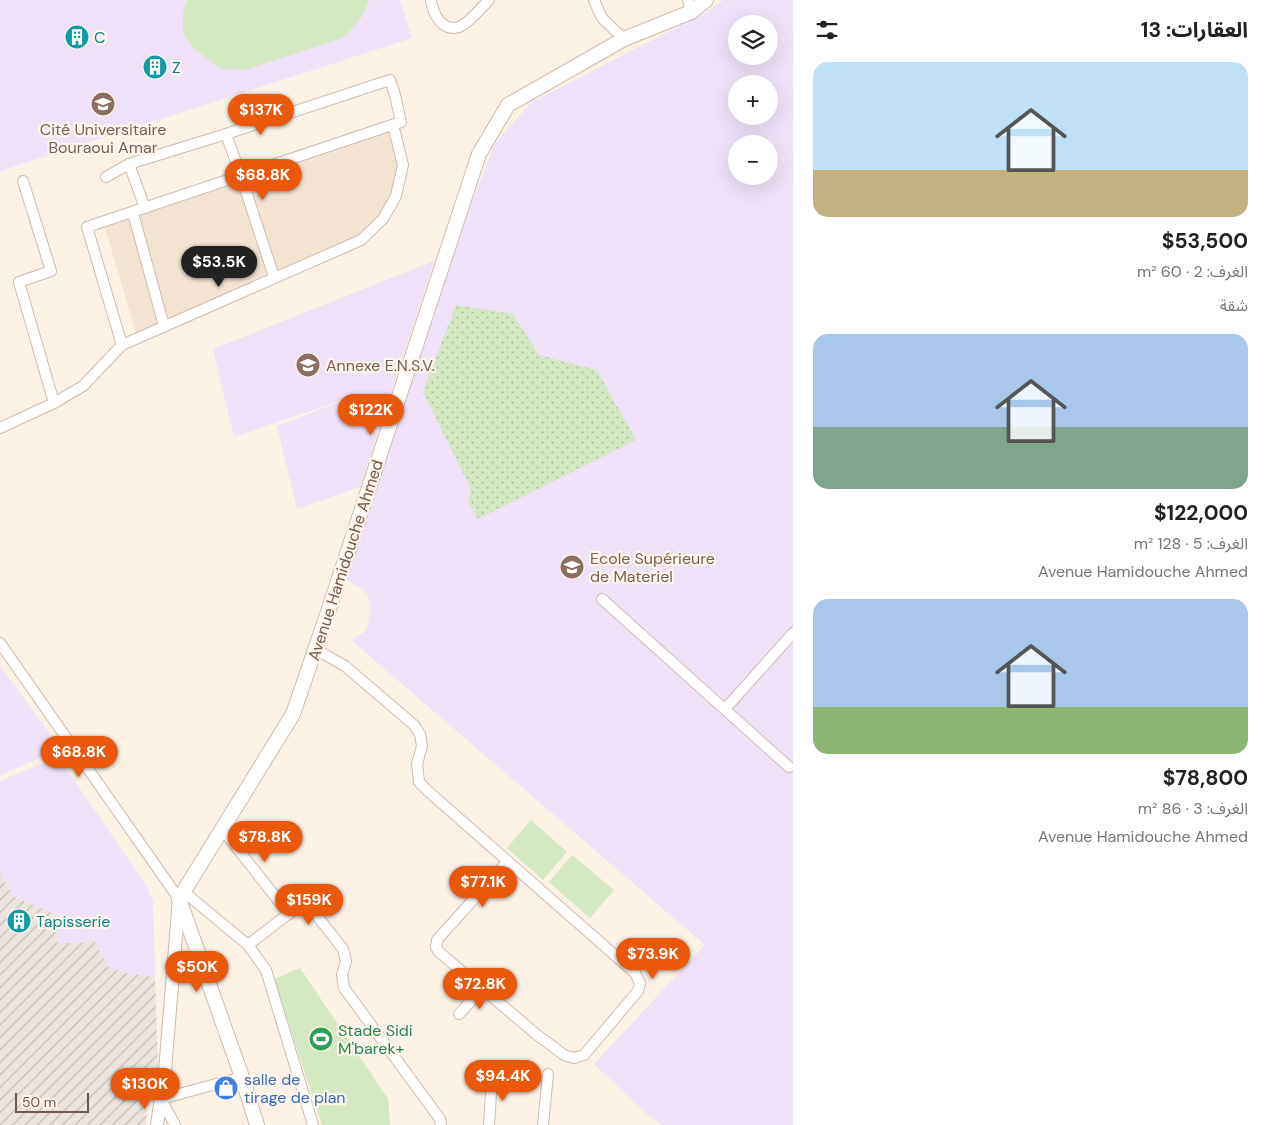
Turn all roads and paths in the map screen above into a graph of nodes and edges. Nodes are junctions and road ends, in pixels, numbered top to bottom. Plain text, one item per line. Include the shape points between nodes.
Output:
1 (430, 0) edge
2 (489, 0) edge
3 (594, 0) edge
4 (706, 0) edge
5 (690, 6) edge
6 (624, 39) junction
7 (393, 125) junction
8 (226, 134) junction
9 (129, 164) junction
10 (106, 176) dead end
11 (241, 176) junction
12 (23, 181) dead end
13 (145, 208) junction
14 (133, 213) junction
15 (274, 277) junction
16 (164, 326) junction
17 (122, 345) junction
18 (54, 403) junction
19 (0, 428) edge
20 (602, 599) dead end
21 (793, 632) edge
22 (0, 643) edge
23 (315, 649) junction
24 (725, 710) junction
25 (789, 767) dead end
26 (222, 829) junction
27 (508, 861) junction
28 (182, 896) junction
29 (289, 914) junction
30 (248, 945) junction
31 (483, 988) junction
32 (459, 1014) dead end
33 (548, 1074) dead end
34 (242, 1077) junction
35 (492, 1078) dead end
36 (161, 1099) junction
37 (157, 1125) edge
38 (175, 1125) edge
39 (257, 1125) edge
40 (313, 1125) edge
41 (440, 1125) edge
42 (489, 1125) edge
43 (543, 1125) edge

1 - 2 street via 440,22 446,27 459,27
3 - 6 street via 603,19
4 - 5 main road, Avenue Hamidouche Ahmed
5 - 6 main road, Avenue Hamidouche Ahmed
6 - 23 main road, Avenue Hamidouche Ahmed via 508,105 479,154
7 - 8 street via 401,122 390,80
7 - 11 street
7 - 15 street via 403,164 396,196 383,219 361,240
8 - 9 street
8 - 11 street
9 - 10 street
9 - 13 street
11 - 13 street
11 - 15 street
12 - 18 street via 51,271 19,282
13 - 14 street
14 - 16 street
14 - 17 street via 87,227
15 - 16 street
16 - 17 street
17 - 18 street via 83,386
18 - 19 street
20 - 24 street
21 - 24 street
22 - 28 street
23 - 26 main road, Avenue Hamidouche Ahmed via 292,714
23 - 27 street via 345,666 414,725 422,746 417,764 419,782
24 - 25 street
26 - 28 main road, Avenue Hamidouche Ahmed
26 - 29 street
27 - 31 street via 437,940 439,952
27 - 31 street via 635,973 640,983 638,991 584,1055 574,1058 564,1055 536,1034
28 - 30 street
28 - 34 main road
28 - 36 street
29 - 30 street
29 - 41 street via 296,908 310,907 343,949 346,961 342,975 344,988 440,1119
30 - 40 street via 266,970
31 - 32 street
33 - 43 street
34 - 36 street
34 - 39 main road
35 - 42 street
36 - 37 street
36 - 38 street

